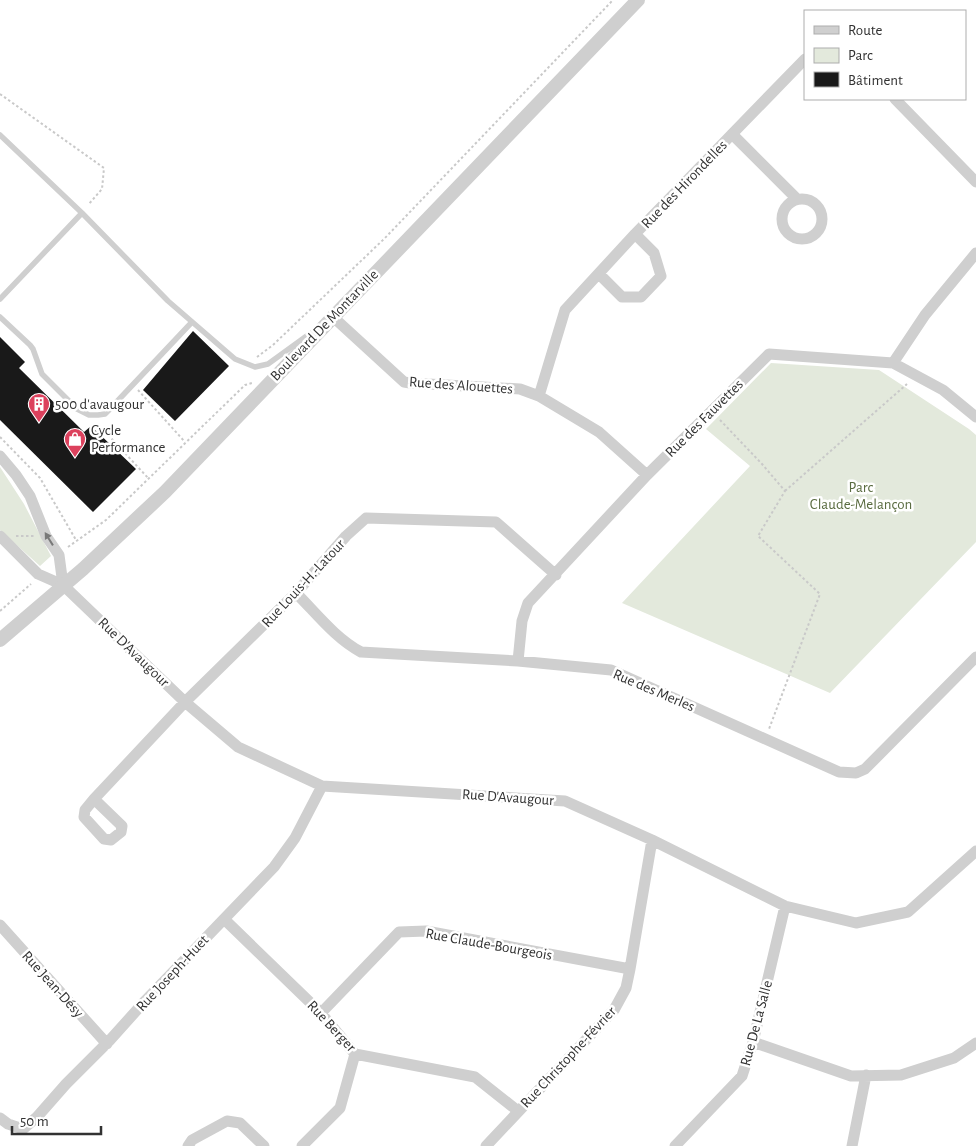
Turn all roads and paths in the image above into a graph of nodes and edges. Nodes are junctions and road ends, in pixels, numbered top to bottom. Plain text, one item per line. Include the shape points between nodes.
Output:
1 (613, 0) edge
2 (638, 0) edge
3 (804, 60) edge
4 (0, 94) edge
5 (896, 100) edge
6 (732, 134) junction
7 (0, 135) edge
8 (976, 182) edge
9 (797, 199) dead end
10 (82, 213) junction
11 (636, 234) junction
12 (976, 253) edge
13 (599, 274) junction
14 (0, 299) edge
15 (332, 316) junction
16 (0, 317) edge
17 (192, 322) junction
18 (319, 330) junction
19 (256, 360) dead end
20 (892, 363) junction
21 (916, 375) junction
22 (254, 380) dead end
23 (133, 385) junction
24 (539, 396) junction
25 (712, 411) junction
26 (90, 415) junction
27 (976, 417) edge
28 (0, 437) edge
29 (185, 442) junction
30 (0, 456) edge
31 (647, 475) junction
32 (148, 479) junction
33 (785, 491) junction
34 (5, 536) edge
35 (46, 536) junction
36 (76, 540) junction
37 (67, 548) dead end
38 (556, 575) junction
39 (34, 578) dead end
40 (64, 585) junction
41 (296, 593) junction
42 (0, 611) edge
43 (0, 640) edge
44 (976, 657) edge
45 (518, 661) junction
46 (185, 702) junction
47 (766, 739) junction
48 (322, 786) junction
49 (94, 799) dead end
50 (652, 840) junction
51 (976, 852) edge
52 (785, 906) junction
53 (224, 919) junction
54 (0, 925) edge
55 (630, 969) junction
56 (321, 1013) junction
57 (753, 1042) junction
58 (976, 1043) edge
59 (106, 1044) junction
60 (355, 1054) junction
61 (866, 1075) junction
62 (518, 1111) junction
63 (0, 1118) edge
64 (188, 1146) edge
65 (264, 1146) edge
66 (302, 1146) edge
67 (486, 1146) edge
68 (675, 1146) edge
69 (852, 1146) edge

1 - 19 path, Boulevard De Montarville via 385,238
2 - 15 street, Boulevard De Montarville
3 - 6 street, Rue des Hirondelles
4 - 10 path via 104,168 102,189
5 - 8 street
6 - 9 street, Rue des Hirondelles
6 - 11 street, Rue des Hirondelles
7 - 10 lane
10 - 14 lane
10 - 17 lane
11 - 13 street, Rue des Hirondelles
11 - 13 street, Rue des Hirondelles via 654,253 661,276 641,297 622,297
12 - 20 street via 924,315
13 - 24 street, Rue des Hirondelles via 565,310
15 - 18 street, Boulevard De Montarville
15 - 24 street, Rue des Alouettes via 404,382 520,389
16 - 26 lane via 33,349 42,374 77,409
17 - 18 lane via 235,359 255,367 268,364
17 - 23 lane
18 - 40 street, Boulevard De Montarville via 165,492
20 - 21 street, Rue des Fauvettes
20 - 25 street, Rue des Fauvettes via 769,354
21 - 27 street, Rue des Fauvettes via 943,390
21 - 33 path
22 - 29 path, Boulevard De Montarville
23 - 26 lane via 105,414
23 - 29 path
24 - 31 street, Rue des Alouettes via 599,432
25 - 31 street, Rue des Fauvettes
25 - 33 path
26 - 32 path
28 - 36 path via 40,478
29 - 32 path, Boulevard De Montarville
30 - 35 street via 30,496
31 - 38 street, Rue des Fauvettes
32 - 36 path, Boulevard De Montarville via 106,520
33 - 47 path via 758,536 820,594
34 - 35 path
34 - 40 street, Rue D'Avaugour via 38,574
40 -> 35 street via 59,555
36 - 37 path, Boulevard De Montarville
38 - 41 street, Rue Louis-H.-Latour via 496,522 366,518
38 - 45 street, Rue des Fauvettes via 528,603 522,621
39 - 42 path
40 - 43 street, Boulevard De Montarville
40 - 46 street, Rue D'Avaugour
41 - 45 street, Rue des Merles via 361,652
41 - 46 street, Rue Louis-H.-Latour
44 - 47 street, Rue des Merles via 875,759 856,773 839,772
45 - 47 street, Rue des Merles via 611,670
46 - 48 street, Rue D'Avaugour via 238,747
46 - 49 street, Rue Louis-H.-Latour
48 - 50 street, Rue D'Avaugour via 565,801
48 - 53 street, Rue Joseph-Huet via 295,838 274,867
50 - 52 street, Rue D'Avaugour
50 - 55 street, Rue Christophe-Février
51 - 52 street, Rue D'Avaugour via 908,912 856,923
52 - 57 street, Rue De La Salle
53 - 56 street, Rue Berger
53 - 59 street, Rue Joseph-Huet
54 - 59 street, Rue Jean-Désy
55 - 56 street, Rue Claude-Bourgeois via 426,931 400,932
55 - 62 street, Rue Christophe-Février via 626,988 614,1010
56 - 60 street, Rue Berger
57 - 61 street via 851,1076
57 - 68 street, Rue De La Salle via 742,1076
58 - 61 street via 954,1058 901,1075
59 - 63 street, Rue Joseph-Huet via 37,1118 23,1128
60 - 62 street, Rue Berger via 475,1077
60 - 66 street via 340,1108
61 - 69 street
62 - 67 street, Rue Christophe-Février
64 - 65 street via 192,1140 228,1121 240,1123

